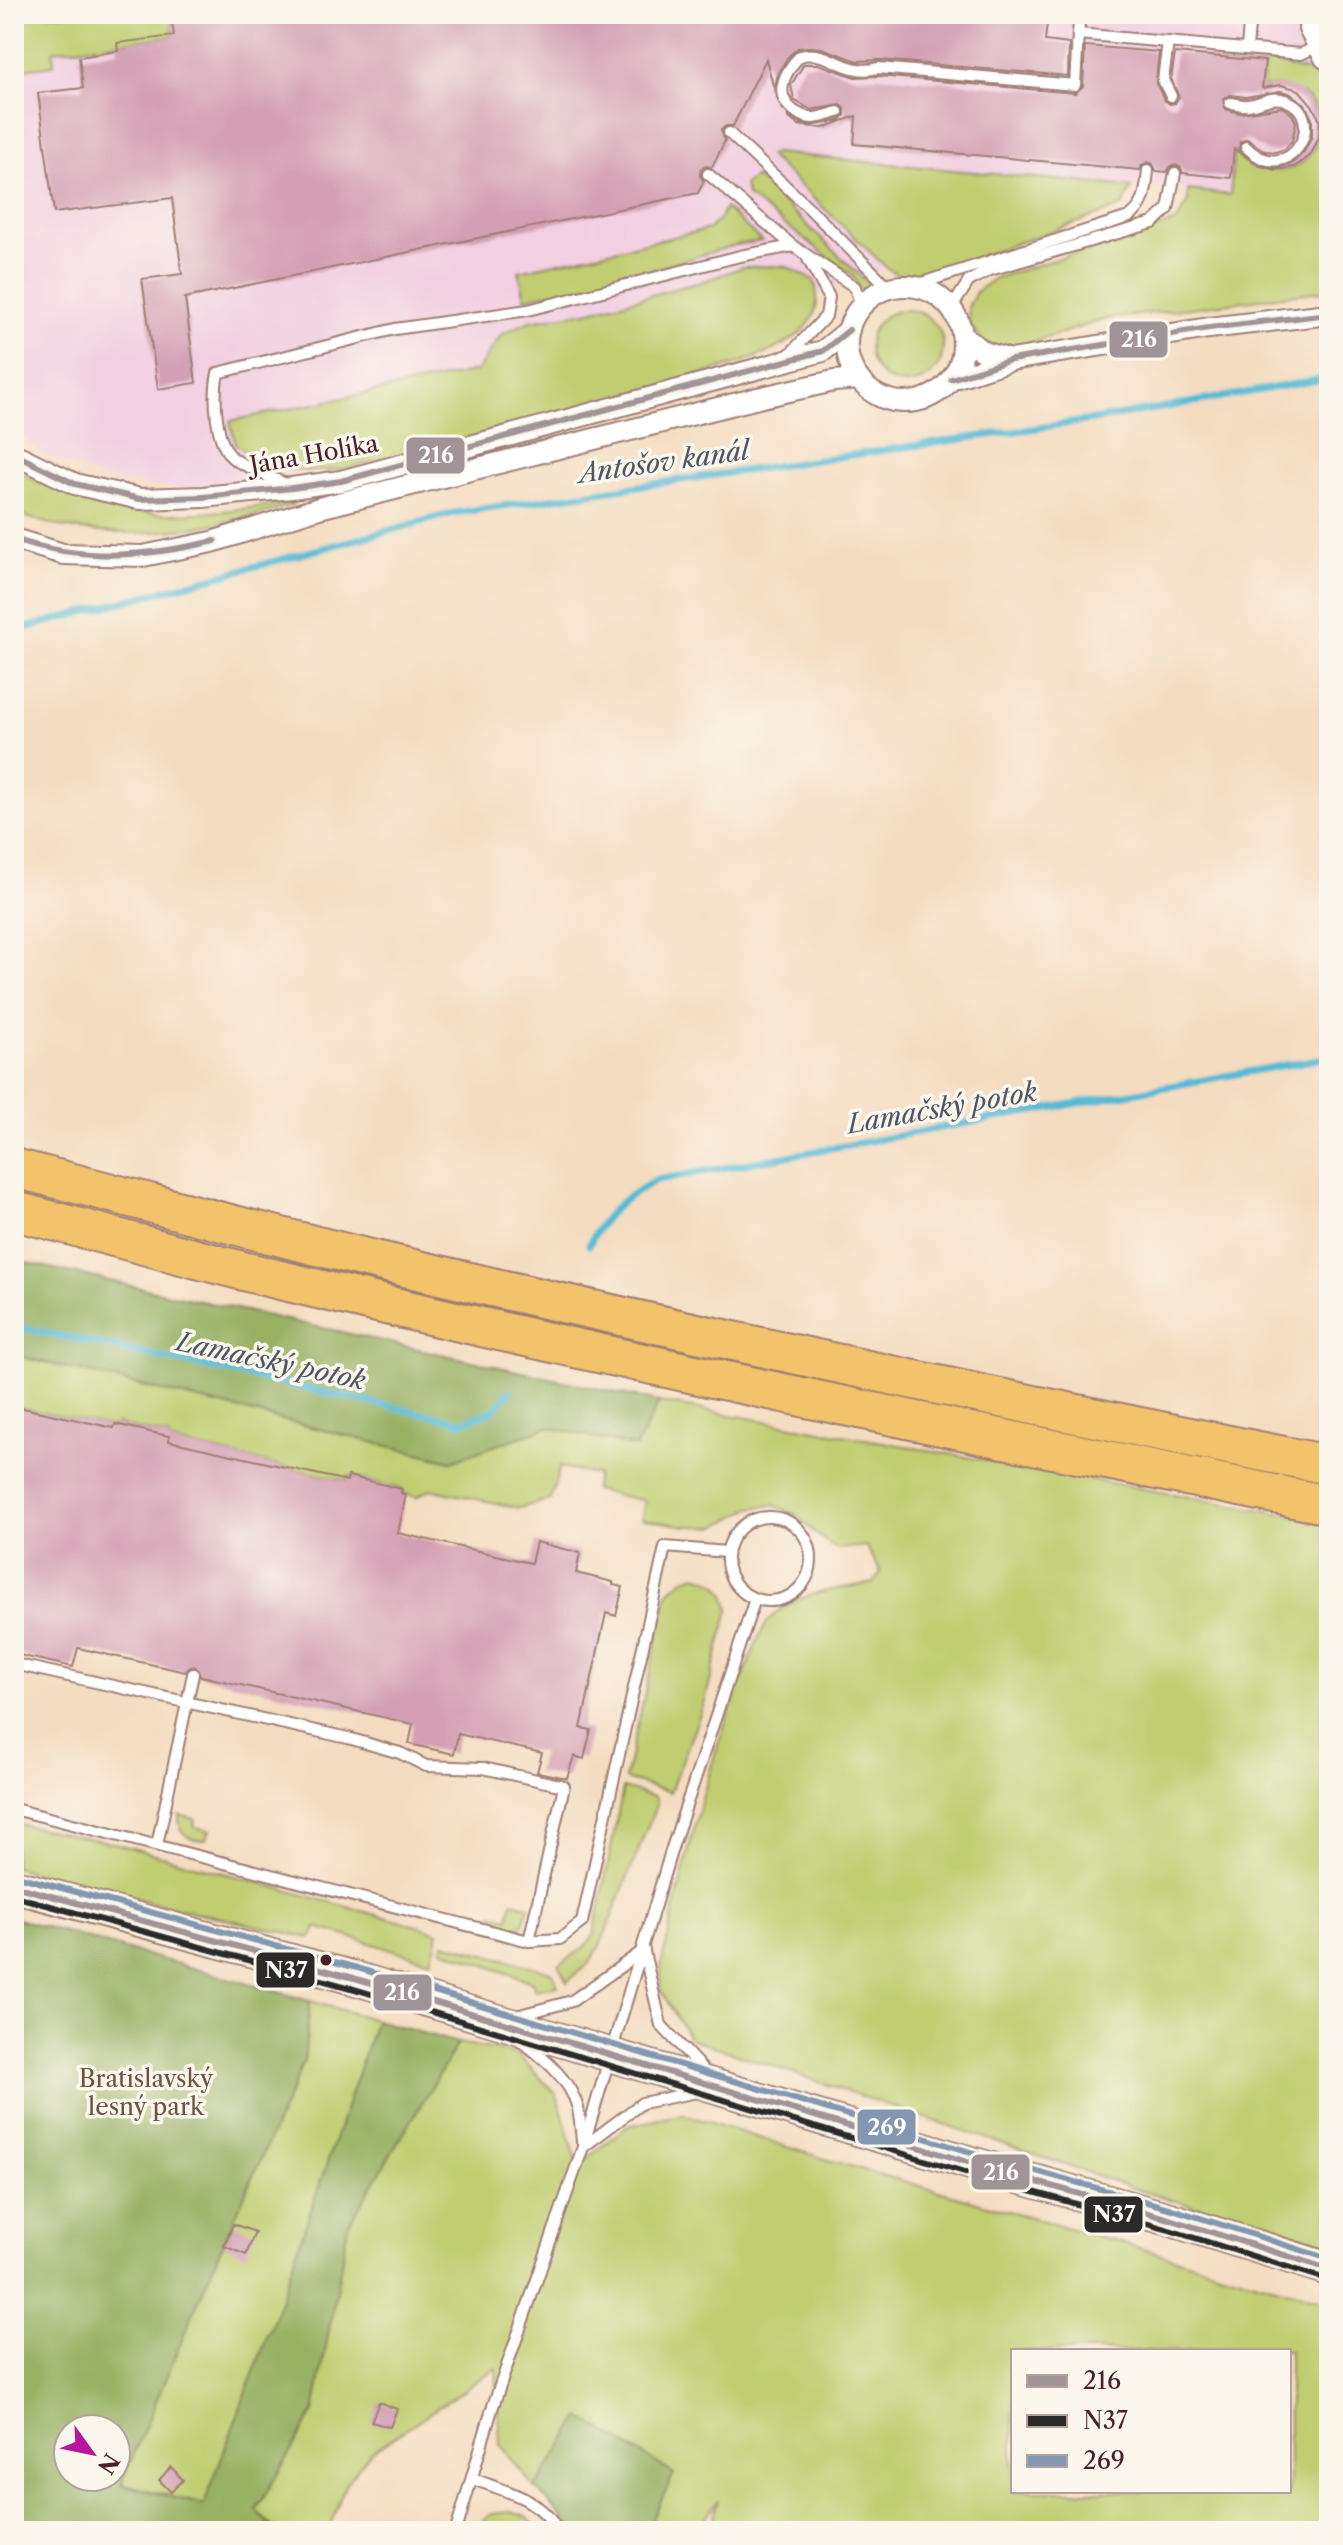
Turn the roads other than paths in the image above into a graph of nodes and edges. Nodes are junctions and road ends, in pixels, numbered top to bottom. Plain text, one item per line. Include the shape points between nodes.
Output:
1 (1080, 14) edge
2 (1250, 14) edge
3 (1310, 14) edge
4 (1078, 34) junction
5 (1168, 42) junction
6 (1247, 48) junction
7 (1324, 53) edge
8 (1171, 96) dead end
9 (1230, 103) dead end
10 (838, 112) dead end
11 (729, 133) dead end
12 (1246, 147) dead end
13 (1148, 170) dead end
14 (1175, 173) dead end
15 (708, 174) dead end
16 (793, 246) junction
17 (807, 257) junction
18 (912, 286) junction
19 (889, 288) junction
20 (861, 306) junction
21 (951, 309) junction
22 (1329, 314) edge
23 (849, 330) junction
24 (963, 336) junction
25 (1011, 360) junction
26 (782, 362) junction
27 (859, 379) junction
28 (951, 379) junction
29 (14, 454) edge
30 (292, 488) junction
31 (14, 539) edge
32 (14, 1168) edge
33 (14, 1211) edge
34 (1329, 1465) edge
35 (1329, 1505) edge
36 (727, 1552) junction
37 (755, 1599) junction
38 (14, 1664) edge
39 (193, 1674) dead end
40 (188, 1703) junction
41 (14, 1809) edge
42 (157, 1845) junction
43 (14, 1886) edge
44 (529, 1941) junction
45 (644, 1950) junction
46 (494, 2022) junction
47 (611, 2057) junction
48 (720, 2088) junction
49 (583, 2147) junction
50 (1329, 2269) edge
51 (473, 2479) junction
52 (456, 2531) edge
53 (557, 2531) edge

1 - 4 lane
2 - 6 lane
3 - 7 street via 1309,29
4 - 5 lane
4 - 10 lane via 1075,85 878,68 863,72 822,54 800,56 781,86 789,107 812,118
5 - 6 lane
5 - 8 lane via 1163,80
6 - 7 lane
9 - 12 lane via 1284,99 1302,115 1305,129 1296,152 1266,160
11 - 19 lane
13 - 18 lane via 1143,201 1129,217
14 - 21 lane via 1168,209 1153,223 990,270 969,281
15 - 16 lane
16 - 17 lane
16 - 30 lane via 528,310 395,329 218,373 214,391 224,449
17 - 20 lane via 855,287
17 - 26 lane via 829,297 826,316
18 - 19 street
18 - 21 street via 932,292
19 - 20 street
20 - 23 street
21 - 24 street
22 - 25 street
23 - 26 street, Jána Holíka via 823,351
23 - 27 street via 847,352
24 - 25 street via 984,352
24 - 28 street via 961,359
25 - 28 street
26 - 30 street, Jána Holíka via 341,481
27 - 28 street via 884,398 909,402 933,394
27 - 31 street, Jána Holíka via 762,397 143,556 63,554
29 - 30 street, Jána Holíka via 75,484 140,499
32 - 34 highway via 485,1285 1032,1406
33 - 35 highway via 491,1330
36 - 37 lane via 729,1575
36 - 37 lane via 739,1528 763,1516 789,1521 807,1540 811,1566 797,1591 784,1599
36 - 44 lane via 665,1547 582,1922 560,1939
37 - 45 lane via 671,1851
38 - 40 lane
39 - 40 lane
40 - 42 lane
40 - 44 lane via 348,1738 426,1766 483,1768 564,1786
41 - 42 lane
42 - 44 lane
43 - 46 main road via 354,1978
45 - 46 lane via 572,2001
45 - 47 lane
45 - 48 lane via 661,2025
46 - 47 main road
46 - 49 lane via 546,2059 568,2088 578,2106
47 - 48 main road
47 - 49 lane
48 - 49 lane via 642,2103
48 - 50 main road
49 - 51 lane
51 - 52 lane
51 - 53 lane via 536,2504

